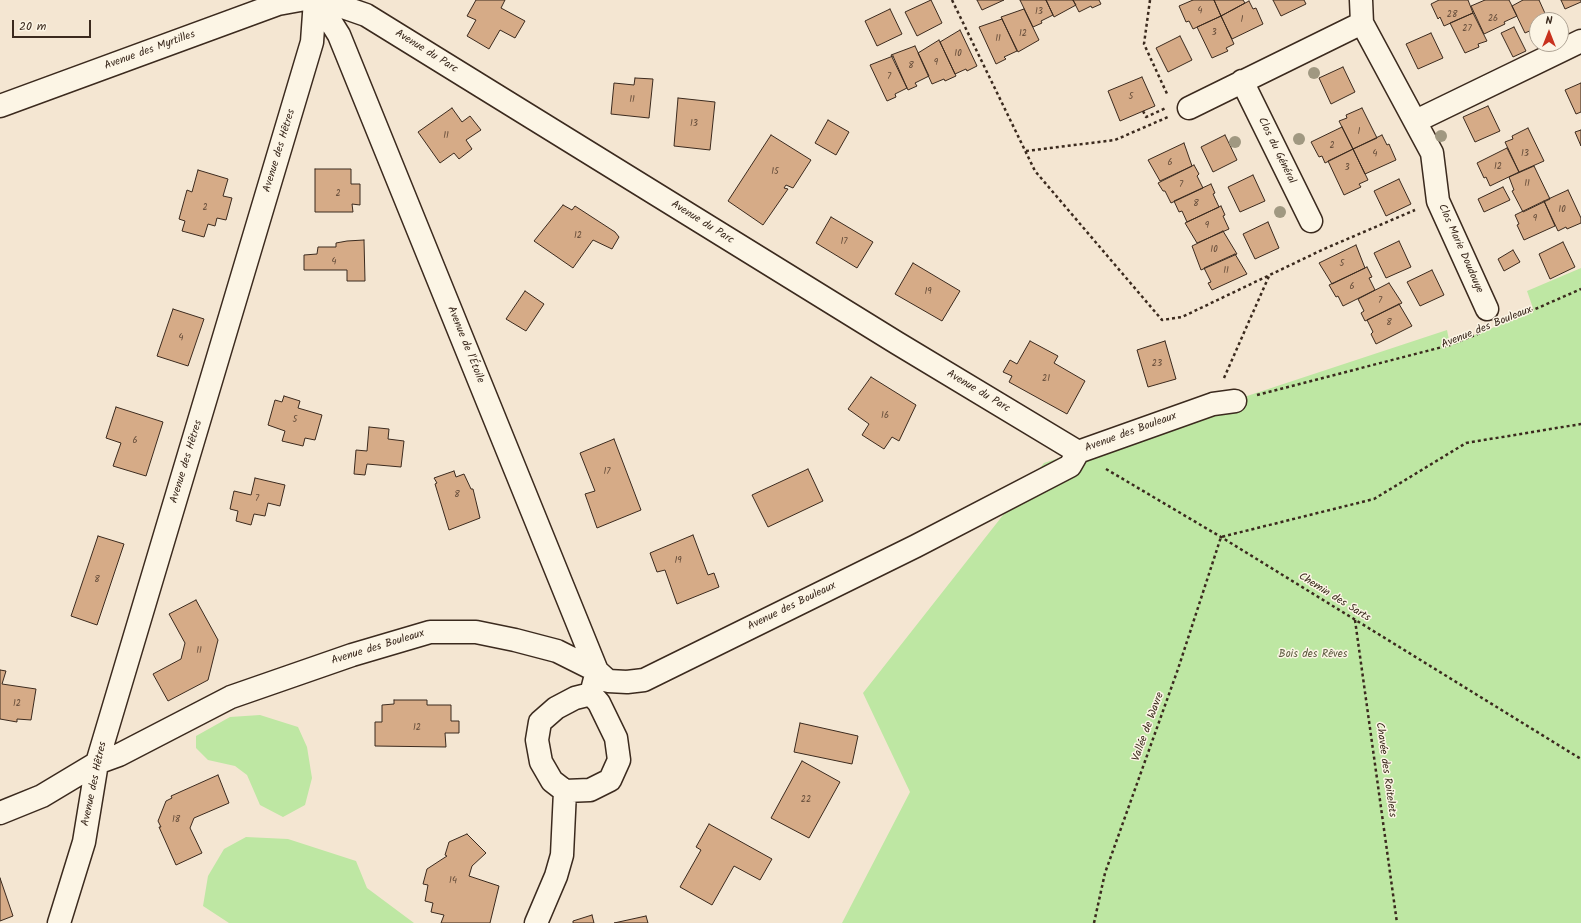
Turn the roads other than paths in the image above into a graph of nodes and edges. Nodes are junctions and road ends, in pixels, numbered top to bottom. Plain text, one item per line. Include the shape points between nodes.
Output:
1 (300, 0) edge
2 (316, 0) edge
3 (323, 0) edge
4 (1361, 0) edge
5 (1362, 23) junction
6 (1581, 41) edge
7 (1242, 81) junction
8 (0, 106) edge
9 (1182, 111) road end
10 (1416, 121) junction
11 (1311, 221) dead end
12 (1495, 316) road end
13 (1235, 401) road end
14 (1078, 452) junction
15 (597, 671) junction
16 (591, 694) junction
17 (97, 763) junction
18 (565, 791) junction
19 (0, 813) edge
20 (59, 923) edge
21 (536, 923) edge

1 - 8 street, Avenue des Myrtilles via 278,4
2 - 15 street, Avenue de l'Étoile via 339,35
2 - 17 street, Avenue des Hêtres via 312,42
3 - 14 street, Avenue du Parc via 366,15
4 - 5 street, Clos Marie Doudouye
5 - 7 street
5 - 10 street, Clos Marie Doudouye
6 - 10 street
7 - 9 street
7 - 11 street, Clos du Général
10 - 12 street, Clos Marie Doudouye via 1432,153 1438,201
13 - 14 street, Avenue des Bouleaux via 1213,404
14 - 15 street, Avenue des Bouleaux via 1070,466 916,546 644,680 608,681
15 - 16 street
15 - 17 street, Avenue des Bouleaux via 557,651 515,640 476,632 430,632 352,655 231,697 119,755
16 - 18 street via 575,698 556,708 540,722 537,740 542,762 552,781
16 - 18 street via 599,703 616,738 619,760 610,780 590,790
17 - 19 street, Avenue des Bouleaux via 42,796
17 - 20 street, Avenue des Hêtres via 84,842 58,919
18 - 21 street via 562,856

